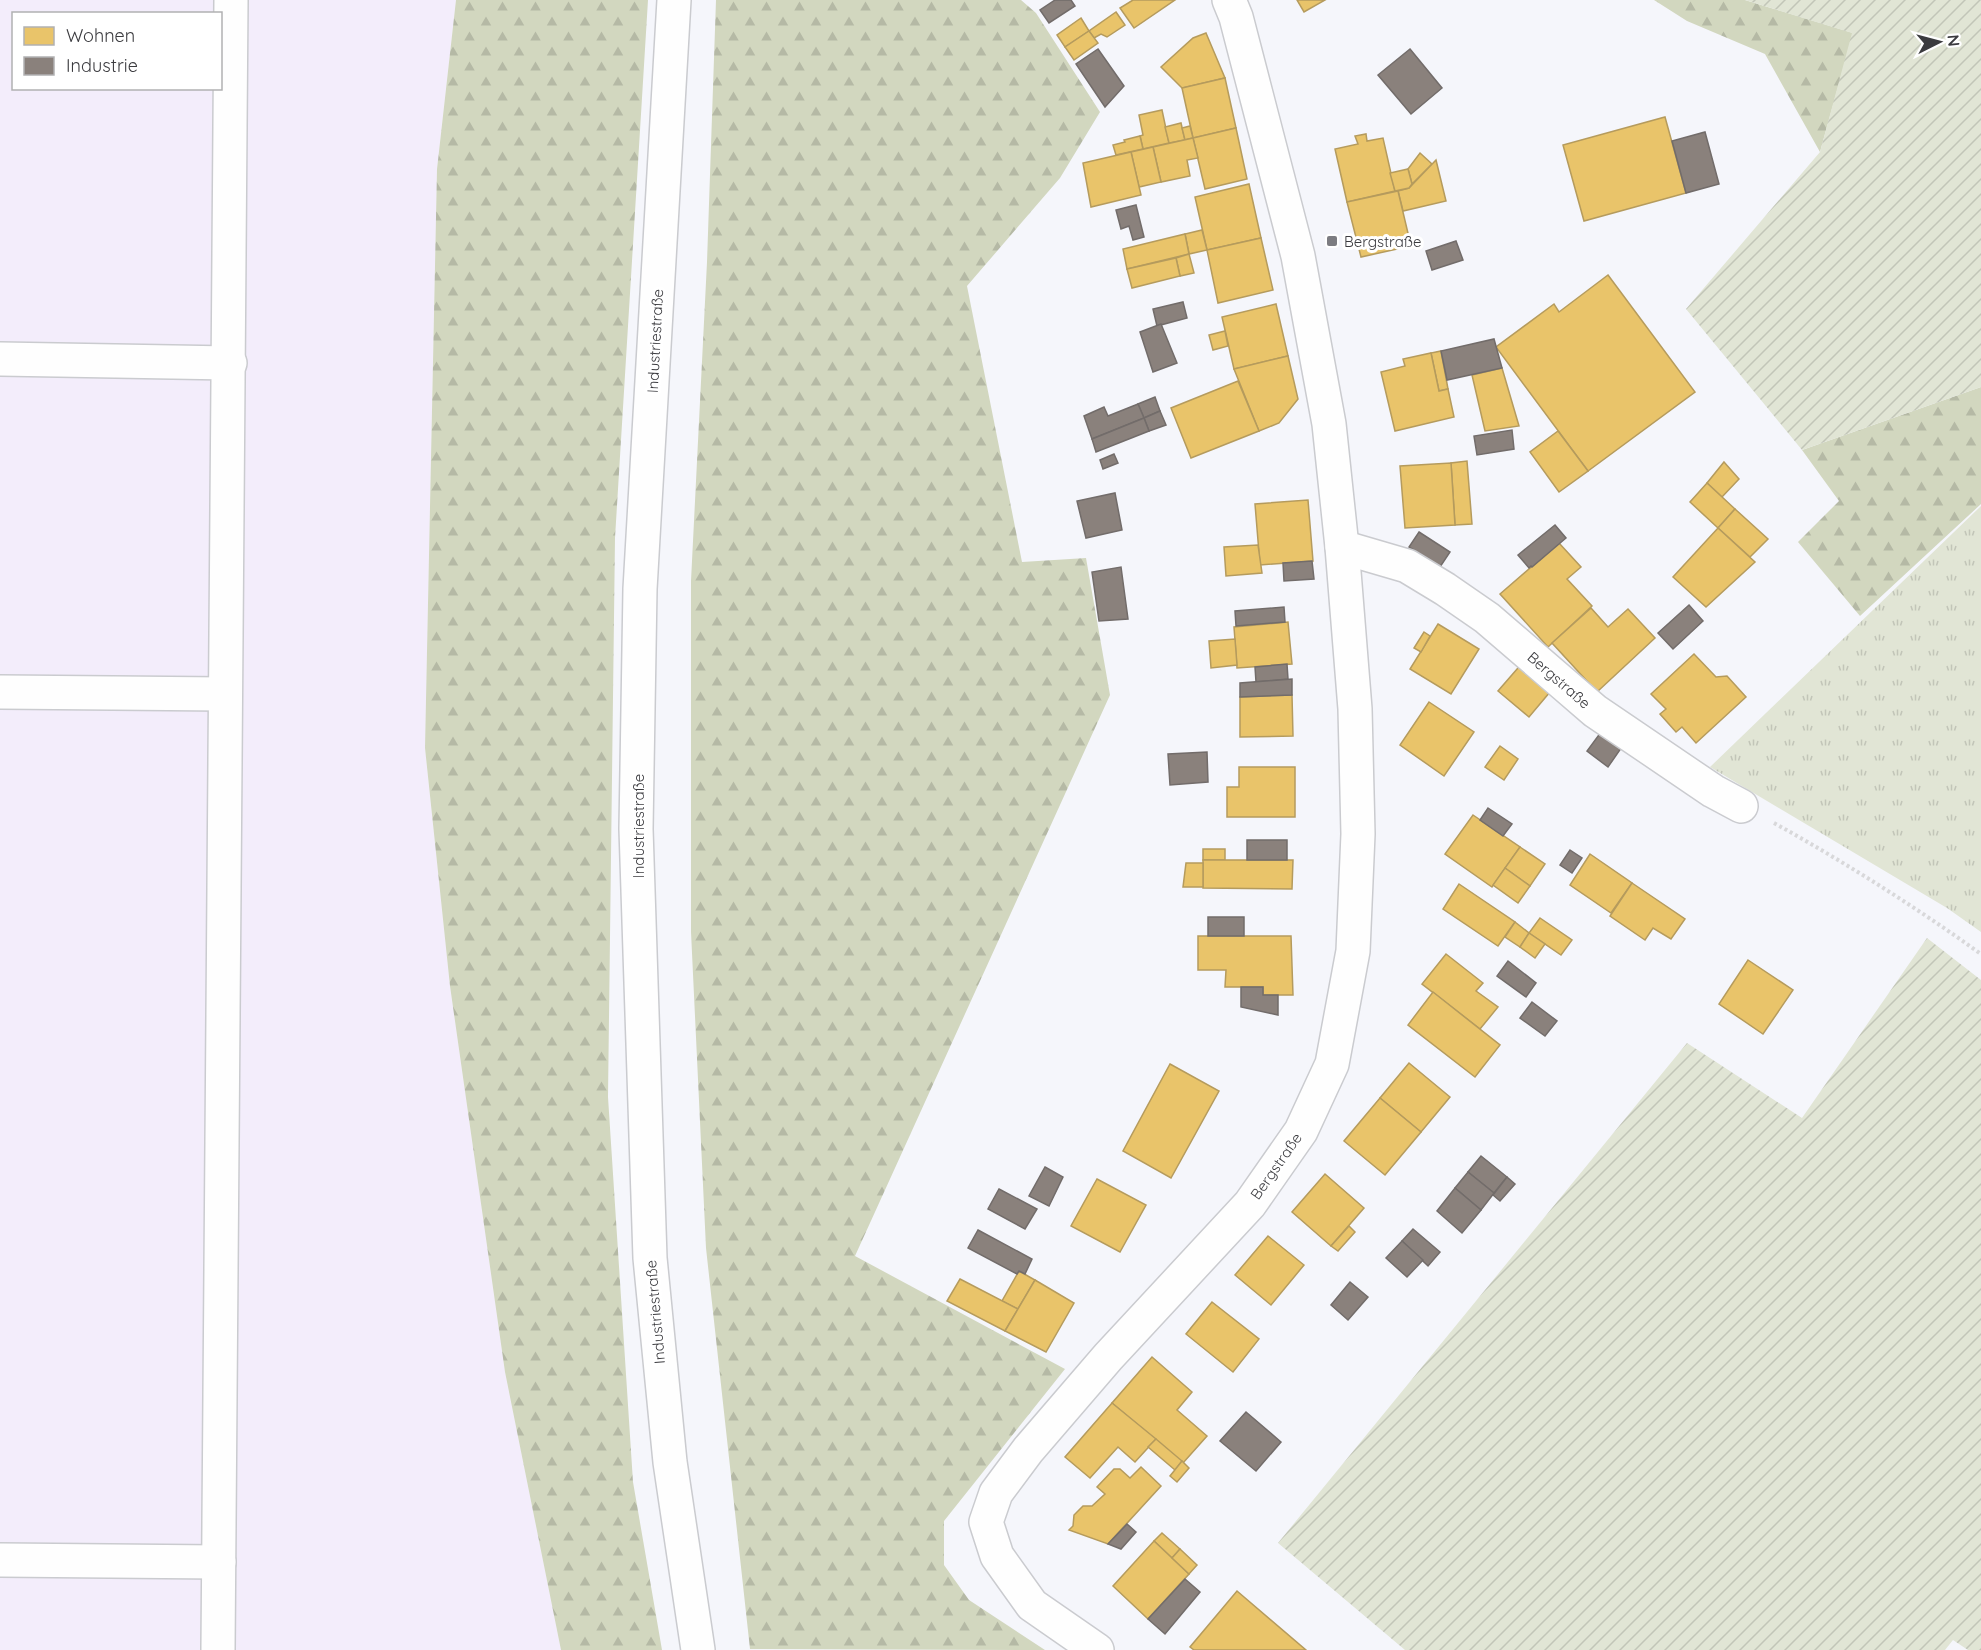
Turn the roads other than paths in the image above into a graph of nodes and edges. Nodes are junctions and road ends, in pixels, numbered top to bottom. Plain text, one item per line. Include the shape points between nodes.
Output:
1 (231, 0) edge
2 (674, 0) edge
3 (1229, 0) edge
4 (0, 359) edge
5 (230, 363) junction
6 (1342, 547) junction
7 (0, 692) edge
8 (225, 694) junction
9 (1741, 806) road end
10 (0, 1560) edge
11 (219, 1562) junction
12 (219, 1650) edge
13 (698, 1650) edge
14 (1096, 1650) edge

1 - 5 street
2 - 13 street, Industriestraße via 640,589 636,829 650,1258 670,1462
3 - 6 street, Bergstraße via 1298,256 1329,424
4 - 5 street
5 - 8 street
6 - 9 street, Bergstraße via 1407,566 1445,589 1487,618 1595,711
6 - 14 street, Bergstraße via 1355,709 1358,834 1353,951 1332,1064 1301,1131 1250,1204 1028,1450 996,1494 986,1522 997,1556 1032,1605
7 - 8 street
8 - 11 street
10 - 11 street
11 - 12 street

